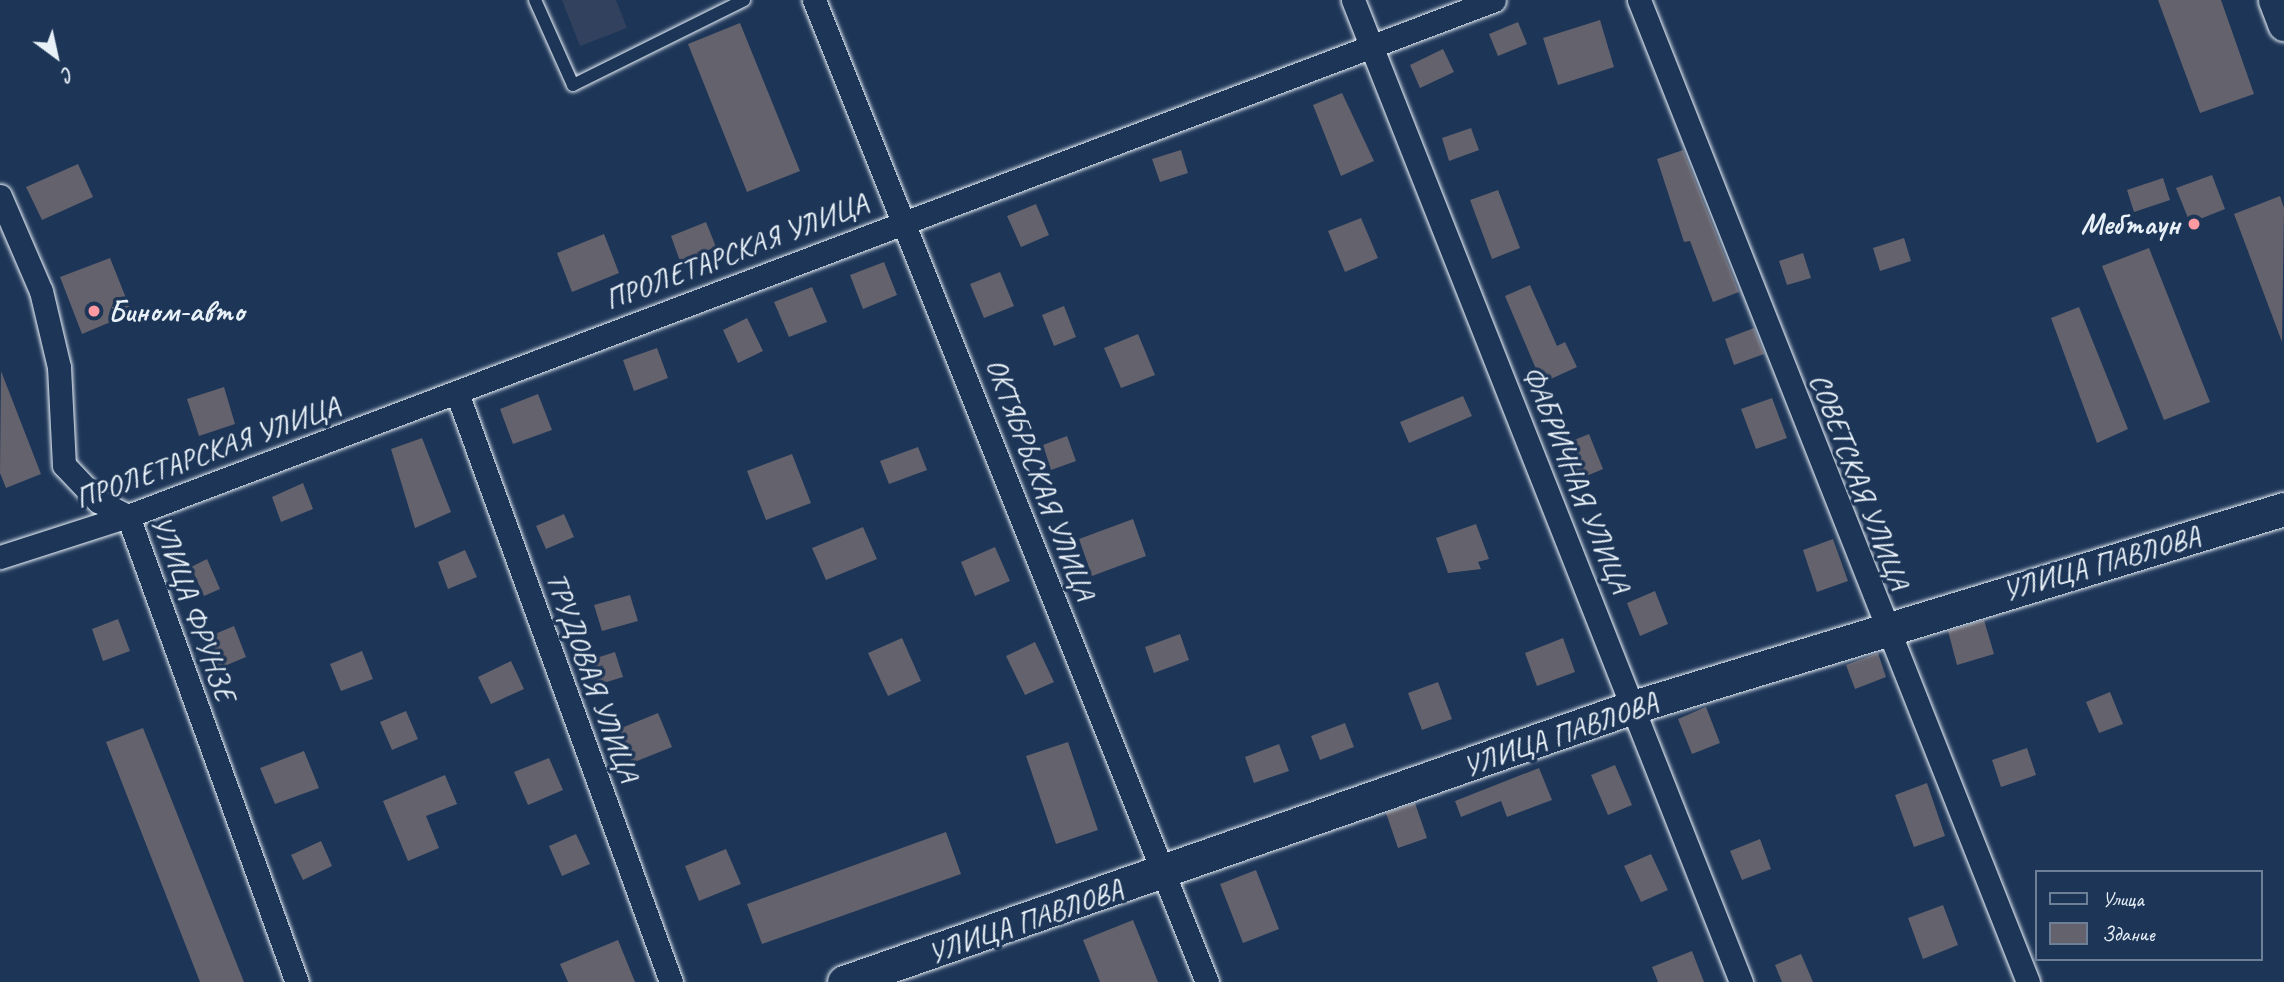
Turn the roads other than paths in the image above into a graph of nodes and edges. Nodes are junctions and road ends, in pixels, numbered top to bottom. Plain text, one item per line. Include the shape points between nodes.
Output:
1 (535, 0) edge
2 (744, 0) edge
3 (814, 0) edge
4 (1353, 0) edge
5 (1494, 0) edge
6 (1639, 0) edge
7 (2275, 0) edge
8 (2284, 24) edge
9 (1370, 43) junction
10 (0, 196) edge
11 (906, 219) junction
12 (457, 393) junction
13 (2284, 509) edge
14 (128, 516) junction
15 (0, 557) edge
16 (1884, 628) junction
17 (1633, 708) junction
18 (1162, 875) junction
19 (297, 982) edge
20 (671, 982) edge
21 (844, 982) edge
22 (1207, 982) edge
23 (1741, 982) edge
24 (2028, 982) edge

1 - 2 lane via 573,85
3 - 11 street, ОКТЯБРЬСКАЯ УЛИЦА
4 - 9 street, ФАБРИЧНАЯ УЛИЦА
5 - 9 street, ПРОЛЕТАРСКАЯ УЛИЦА
6 - 16 street, СОВЕТСКАЯ УЛИЦА
7 - 8 street
9 - 11 street, ПРОЛЕТАРСКАЯ УЛИЦА
9 - 17 street, ФАБРИЧНАЯ УЛИЦА
10 - 14 street, УЛИЦА ФРУНЗЕ via 41,291 59,368 64,465 98,501
11 - 12 street, ПРОЛЕТАРСКАЯ УЛИЦА
11 - 18 street, ОКТЯБРЬСКАЯ УЛИЦА
12 - 14 street, ПРОЛЕТАРСКАЯ УЛИЦА
12 - 20 street, ТРУДОВАЯ УЛИЦА
13 - 16 street, УЛИЦА ПАВЛОВА
14 - 15 street, ПРОЛЕТАРСКАЯ УЛИЦА
14 - 19 street, УЛИЦА ФРУНЗЕ
16 - 17 street, УЛИЦА ПАВЛОВА
16 - 24 street, СОВЕТСКАЯ УЛИЦА
17 - 18 street, УЛИЦА ПАВЛОВА
17 - 23 street, ФАБРИЧНАЯ УЛИЦА
18 - 21 street, УЛИЦА ПАВЛОВА
18 - 22 street, ОКТЯБРЬСКАЯ УЛИЦА

